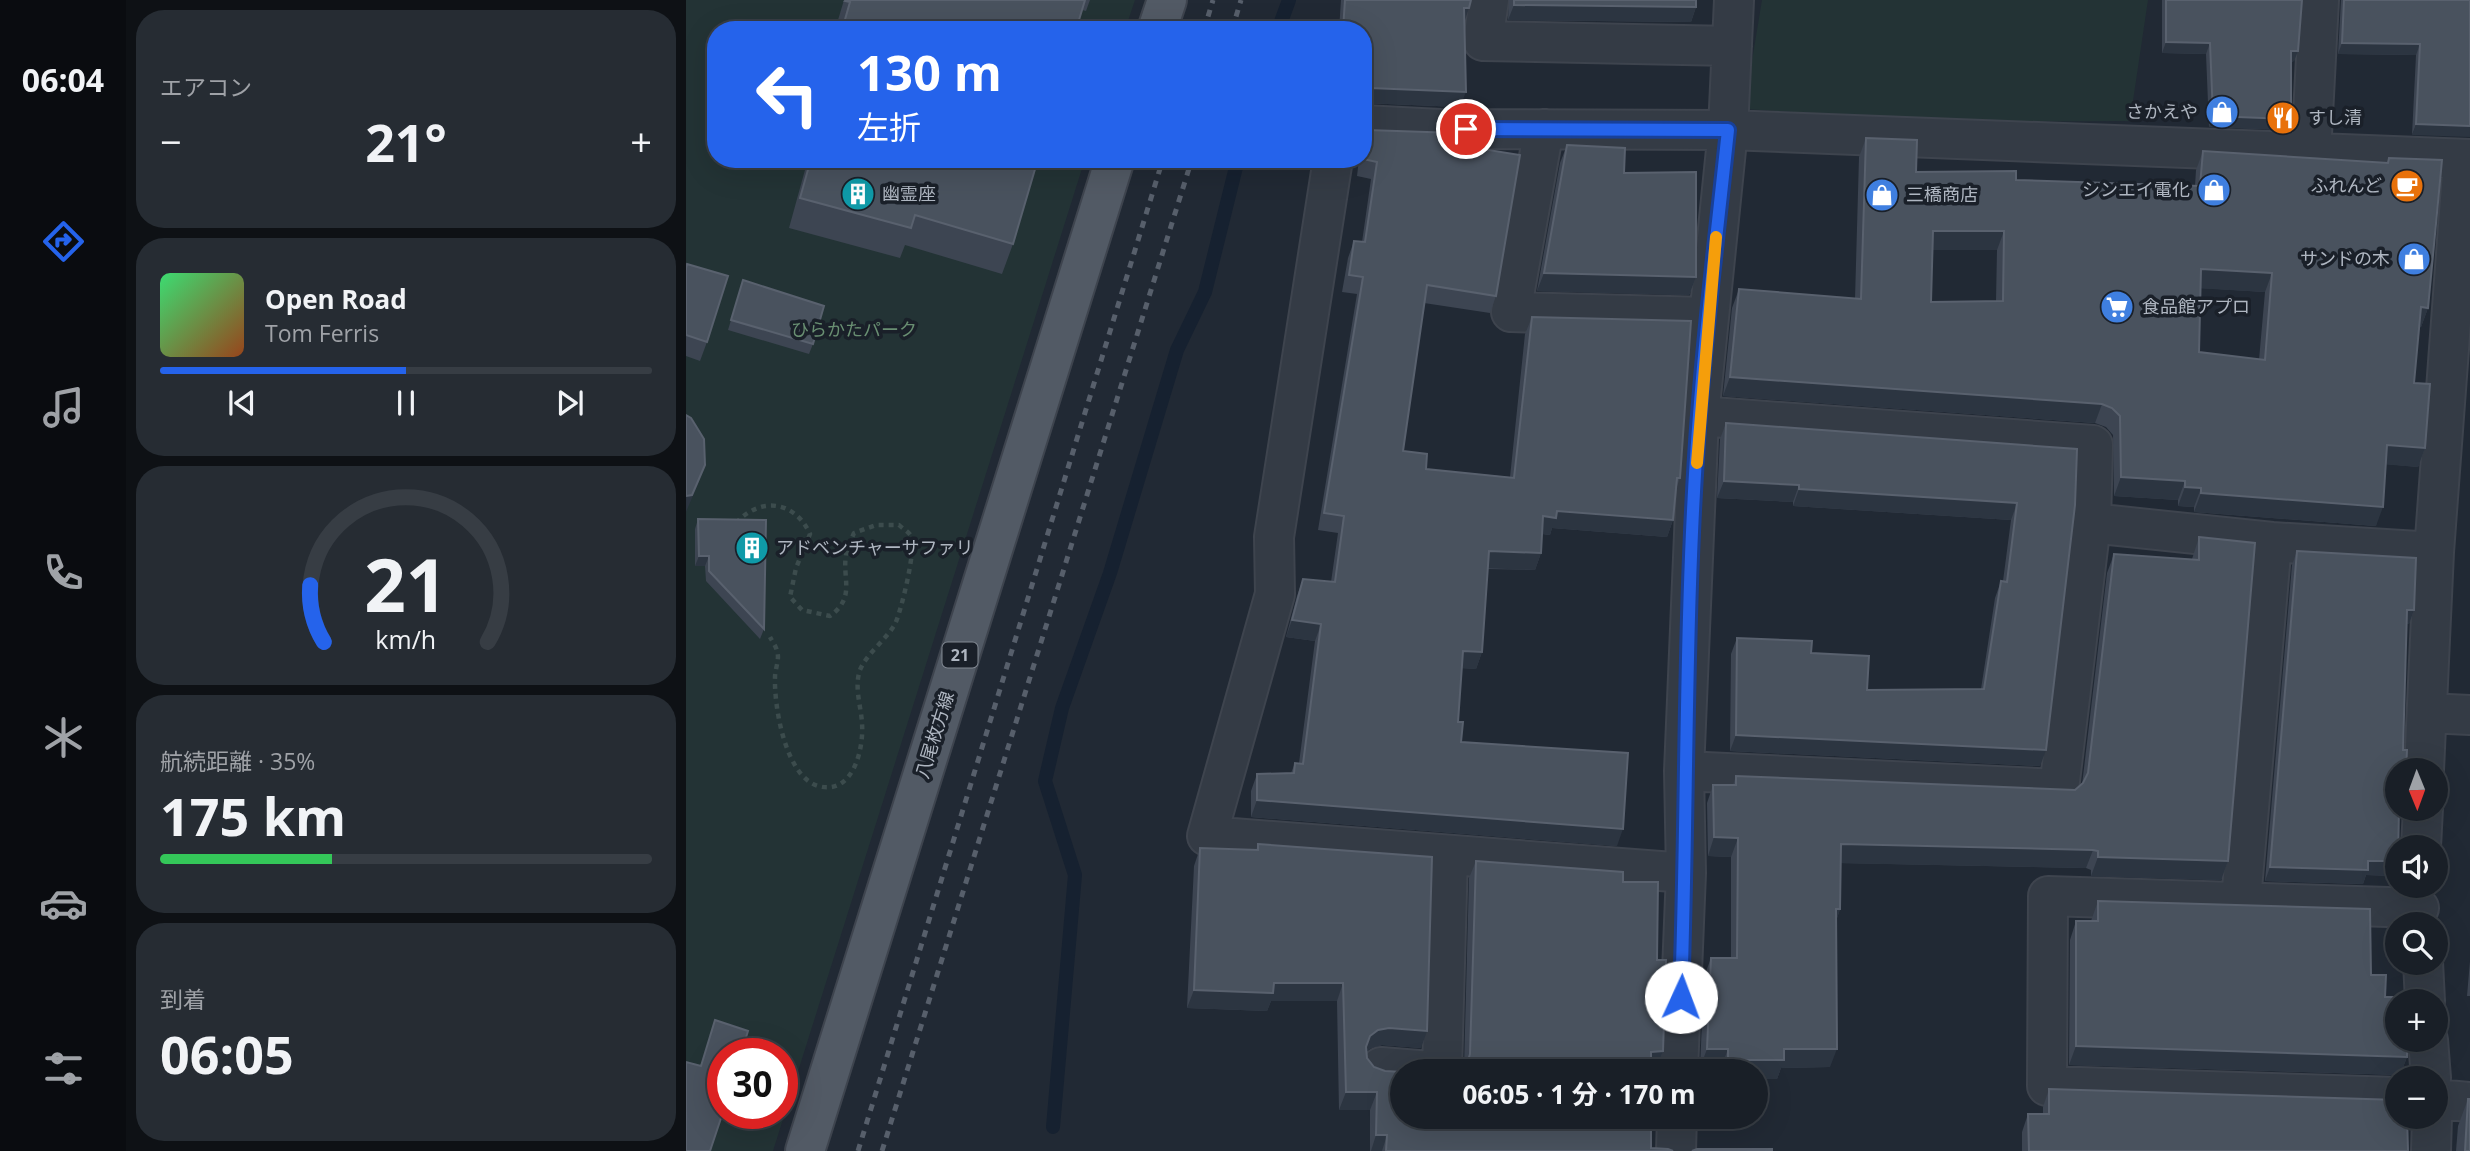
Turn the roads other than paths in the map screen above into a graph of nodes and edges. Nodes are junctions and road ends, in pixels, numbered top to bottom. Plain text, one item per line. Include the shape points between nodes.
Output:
1 (1167, 0) edge
2 (1489, 0) edge
3 (1734, 0) edge
4 (2319, 0) edge
5 (1160, 21) edge
6 (1732, 46) junction
7 (1372, 125) edge
8 (1544, 130) junction
9 (1728, 130) junction
10 (2311, 153) junction
11 (2466, 159) edge
12 (1112, 168) edge
13 (1332, 168) edge
14 (1708, 317) junction
15 (1699, 415) junction
16 (2091, 523) junction
17 (2272, 542) junction
18 (2434, 552) junction
19 (2427, 713) junction
20 (2470, 715) edge
21 (2425, 758) edge
22 (1685, 771) junction
23 (1448, 855) junction
24 (1686, 873) junction
25 (2241, 900) junction
26 (2419, 906) edge
27 (1442, 1059) edge
28 (1678, 1059) edge
29 (1381, 1067) edge
30 (1390, 1068) edge
31 (2385, 1097) edge
32 (2448, 1100) edge
33 (2470, 1102) edge
34 (1677, 1129) edge
35 (2431, 1129) edge
36 (805, 1151) edge
37 (1676, 1151) edge
38 (2431, 1151) edge

1 - 5 main road
2 - 6 street via 1483,41
3 - 6 street
4 - 10 street
6 - 9 street
7 - 8 street
8 - 9 street
8 - 14 street via 1511,312
9 - 10 street
9 - 14 street
10 - 11 street
11 - 18 street
12 - 36 main road, 八尾枚方線 / 21
13 - 23 street via 1273,537 1275,594 1208,836
14 - 15 street
15 - 16 street via 2093,446
15 - 22 street
16 - 17 street
16 - 22 street via 2059,789
17 - 18 street
17 - 25 street
18 - 19 street
19 - 20 street
19 - 21 street
22 - 24 street
23 - 24 street
23 - 27 street
24 - 28 street
25 - 26 street
25 - 31 street via 2048,896 2047,1086
29 - 30 street
32 - 33 street
34 - 37 street
35 - 38 street

